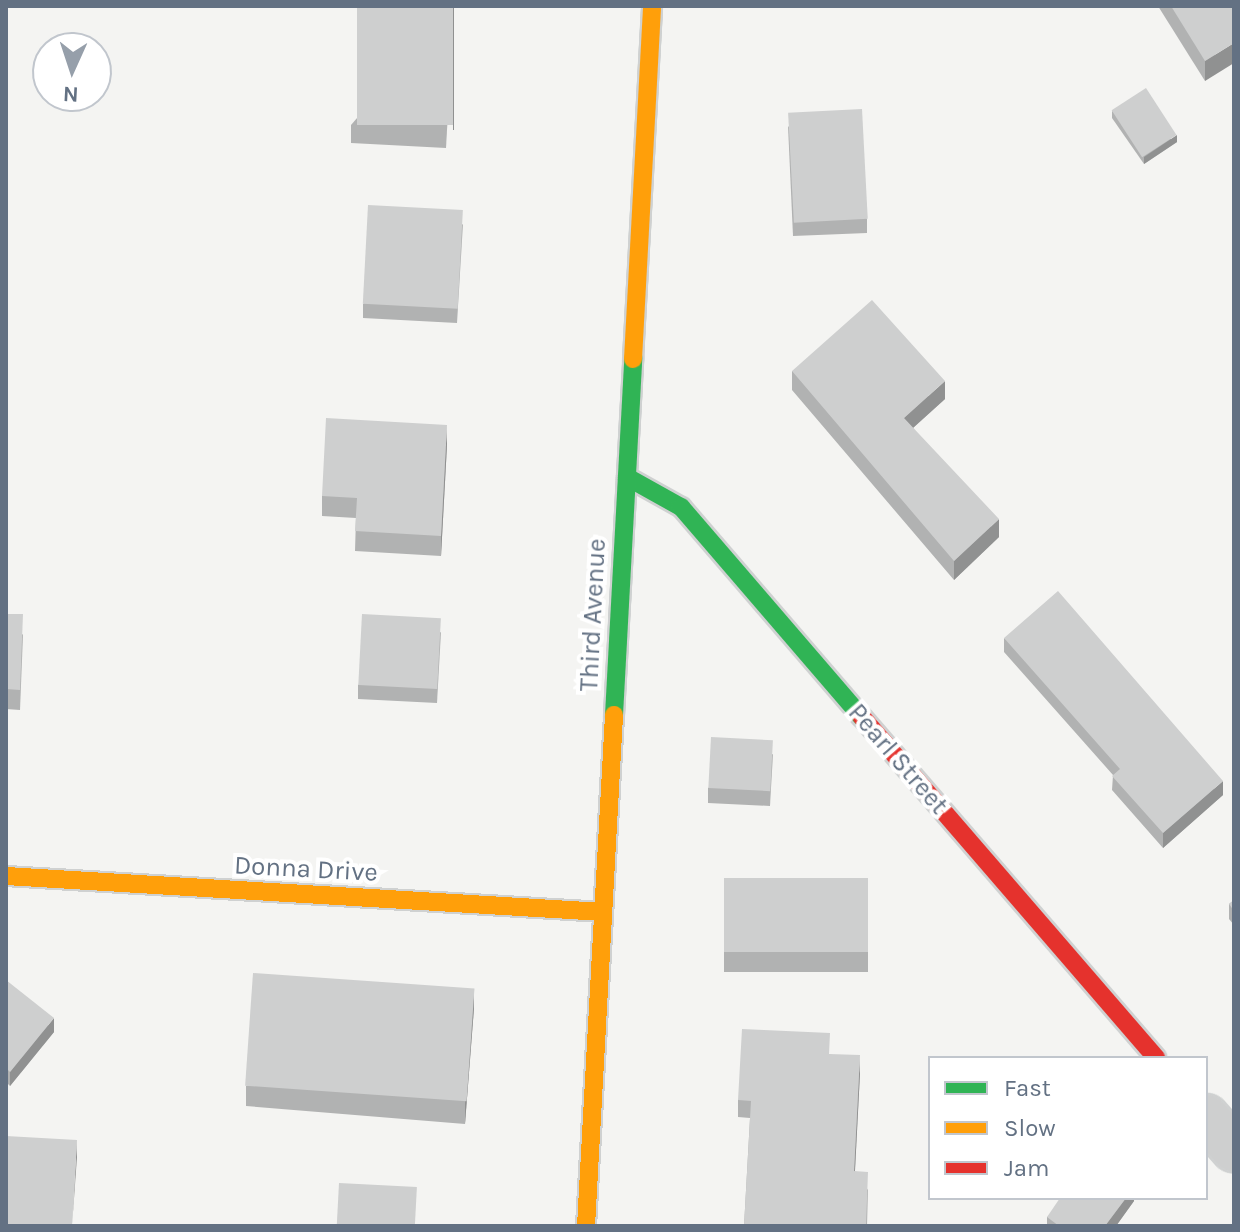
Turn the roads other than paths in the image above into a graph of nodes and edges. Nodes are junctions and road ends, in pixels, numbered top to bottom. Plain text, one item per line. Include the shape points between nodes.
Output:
1 (652, 6) edge
2 (627, 477) junction
3 (6, 876) edge
4 (603, 912) junction
5 (1154, 1056) edge
6 (1208, 1119) edge
7 (1234, 1149) edge
8 (586, 1226) edge

1 - 2 street, Third Avenue
2 - 4 street, Third Avenue
2 - 5 street, Pearl Street via 681,507
3 - 4 street, Donna Drive
4 - 8 street, Third Avenue
6 - 7 street

